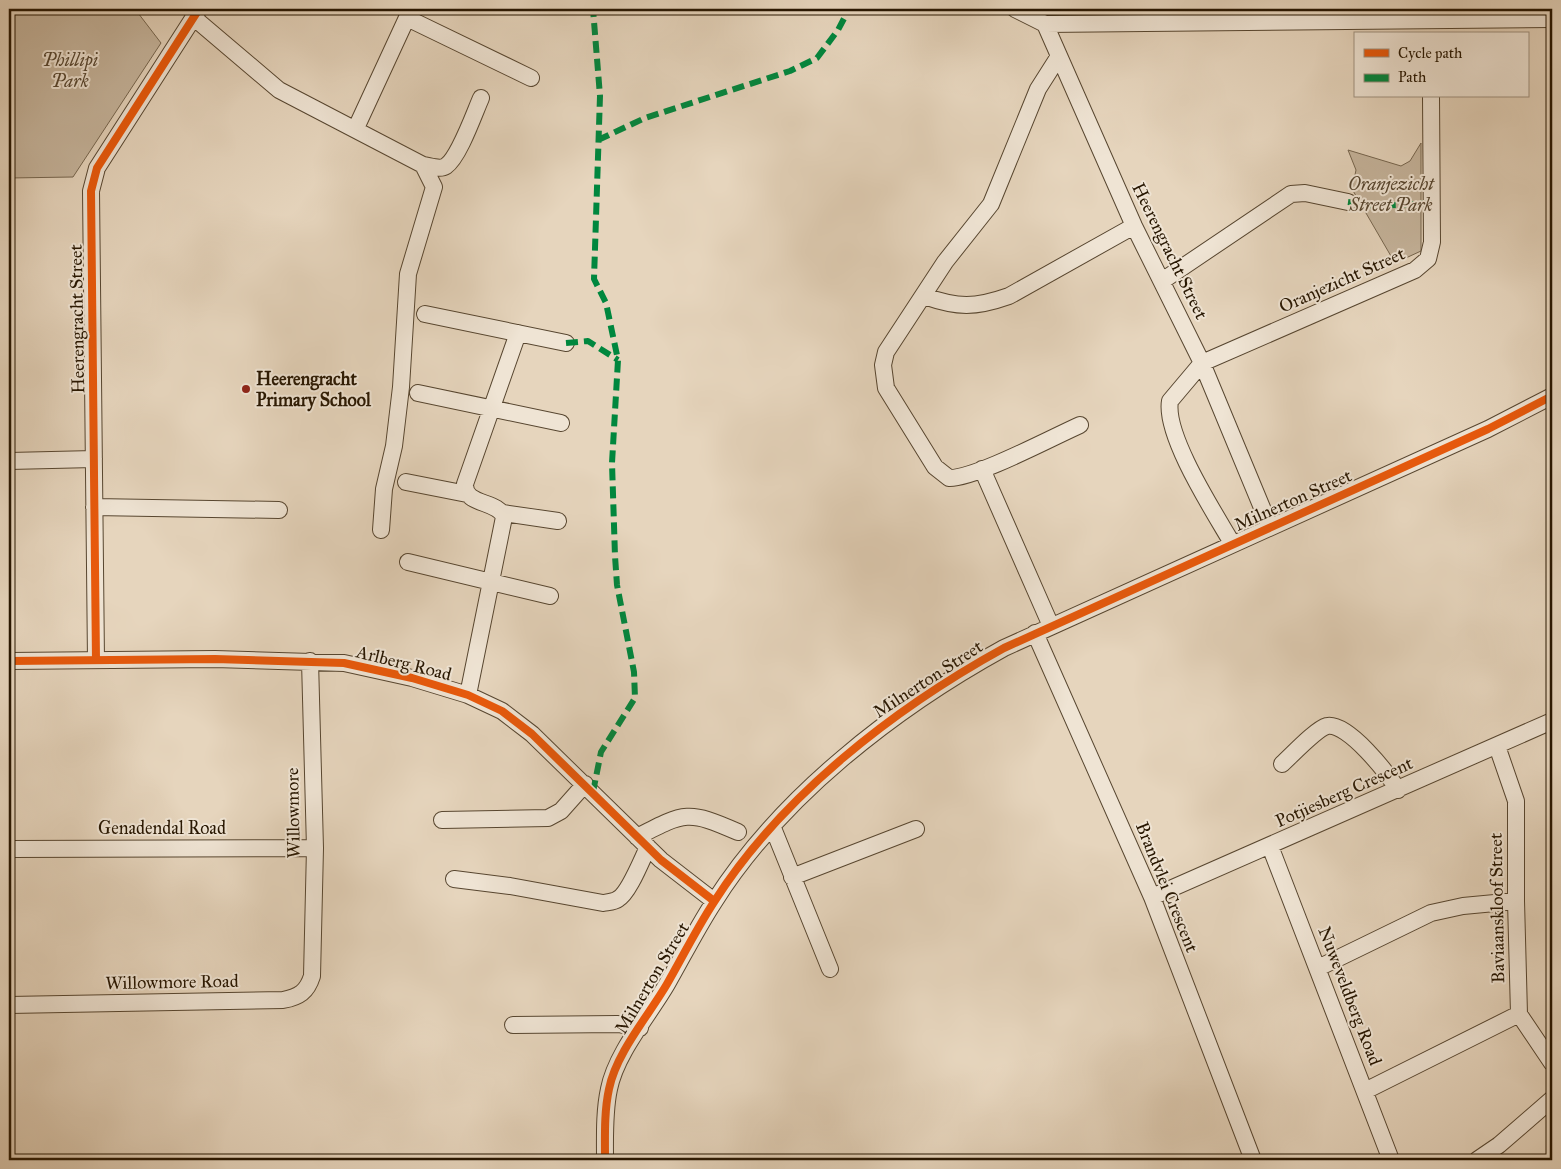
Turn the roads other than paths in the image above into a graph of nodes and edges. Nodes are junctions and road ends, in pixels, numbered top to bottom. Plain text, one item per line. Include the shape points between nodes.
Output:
1 (1014, 9) edge
2 (196, 13) edge
3 (409, 13) edge
4 (1552, 19) edge
5 (1430, 20) edge
6 (1045, 24) junction
7 (1059, 56) junction
8 (531, 78) dead end
9 (481, 98) dead end
10 (1431, 98) edge
11 (356, 128) junction
12 (423, 165) junction
13 (1348, 202) dead end
14 (1134, 226) junction
15 (1162, 281) junction
16 (924, 296) junction
17 (425, 314) dead end
18 (518, 333) junction
19 (566, 343) dead end
20 (1202, 363) junction
21 (418, 393) dead end
22 (1552, 396) edge
23 (492, 408) junction
24 (561, 423) dead end
25 (1080, 425) dead end
26 (94, 459) junction
27 (9, 461) edge
28 (982, 469) junction
29 (406, 482) dead end
30 (467, 494) junction
31 (94, 507) junction
32 (279, 510) dead end
33 (503, 513) junction
34 (558, 521) dead end
35 (1270, 526) junction
36 (381, 530) dead end
37 (1232, 543) junction
38 (408, 562) dead end
39 (491, 582) junction
40 (550, 596) dead end
41 (1051, 626) junction
42 (1035, 633) junction
43 (96, 660) junction
44 (9, 661) edge
45 (310, 661) junction
46 (468, 695) junction
47 (1552, 721) edge
48 (1497, 746) junction
49 (1282, 764) dead end
50 (585, 784) junction
51 (1398, 790) junction
52 (442, 820) dead end
53 (773, 828) junction
54 (916, 829) dead end
55 (738, 832) dead end
56 (642, 842) junction
57 (1270, 846) junction
58 (314, 848) junction
59 (9, 849) edge
60 (792, 877) junction
61 (454, 879) dead end
62 (1152, 897) junction
63 (1516, 901) junction
64 (714, 902) junction
65 (313, 964) joint
66 (830, 968) dead end
67 (1318, 968) junction
68 (9, 1005) edge
69 (1519, 1014) junction
70 (513, 1025) dead end
71 (640, 1028) junction
72 (1552, 1063) edge
73 (1365, 1091) junction
74 (1552, 1098) edge
75 (605, 1160) edge
76 (1253, 1160) edge
77 (1390, 1160) edge
78 (1477, 1160) edge

1 - 6 street
2 - 11 street via 279,90
2 - 26 street, Heerengracht Street via 94,176 90,198
3 - 8 street
3 - 11 street
4 - 5 street
5 - 6 street
6 - 7 street, Heerengracht Street
7 - 14 street, Heerengracht Street
7 - 16 street via 1038,88 991,204 945,262
9 - 12 street via 456,153 447,165 440,168
10 - 20 street, Oranjezicht Street via 1432,242 1428,259 1415,270
11 - 12 street
12 - 36 street via 434,187 408,274 401,387 394,446 384,489
13 - 15 street via 1305,193 1291,194
14 - 15 street, Heerengracht Street
14 - 16 street via 1009,296 973,306 956,306
15 - 20 street, Heerengracht Street
16 - 28 street via 886,352 883,365 886,388 938,472 955,478
17 - 18 street
18 - 19 street
18 - 23 street
20 - 35 street, Heerengracht Street
20 - 37 street via 1170,401 1170,421 1184,456
21 - 23 street
22 - 35 street, Milnerton Street via 1488,429
23 - 24 street
23 - 30 street via 466,479
25 - 28 street
26 - 27 street
26 - 31 street, Heerengracht Street
28 - 41 street
29 - 30 street
30 - 33 street
31 - 32 street
31 - 43 street, Heerengracht Street
33 - 34 street
33 - 39 street
35 - 37 street, Milnerton Street
37 - 41 street, Milnerton Street
38 - 39 street
39 - 40 street
39 - 46 street
41 - 42 street, Milnerton Street
42 - 53 street, Milnerton Street via 974,665 888,723 844,756
42 - 62 street, Brandvlei Crescent
43 - 44 street, Arlberg Road
43 - 45 street, Arlberg Road
45 - 46 street, Arlberg Road via 344,663 382,671
45 - 58 street, Willowmore
46 - 50 street, Arlberg Road via 516,721
47 - 48 street, Potjiesberg Crescent
48 - 51 street, Potjiesberg Crescent
48 - 63 street, Baviaanskloof Street via 1516,801
49 - 51 street via 1321,729 1334,726 1387,771
50 - 52 street via 561,811 548,818
50 - 56 street, Arlberg Road
51 - 57 street, Potjiesberg Crescent
53 - 60 street
53 - 64 street, Milnerton Street
54 - 60 street
55 - 56 street via 694,815 672,818
56 - 61 street via 625,892 610,902
56 - 64 street, Arlberg Road
57 - 62 street, Potjiesberg Crescent
57 - 67 street, Nuweveldberg Road
58 - 59 street, Genadendal Road
58 - 65 street, Willowmore
60 - 66 street
62 - 76 street, Brandvlei Crescent
63 - 67 street via 1431,913
63 - 69 street, Baviaanskloof Street
64 - 71 street, Milnerton Street
65 - 68 street, Willowmore Road via 306,990 300,996 282,1000
67 - 73 street, Nuweveldberg Road
69 - 72 street
69 - 73 street
70 - 71 street via 618,1024
71 - 75 street, Milnerton Street via 616,1067 609,1087
73 - 77 street, Nuweveldberg Road
74 - 78 street

